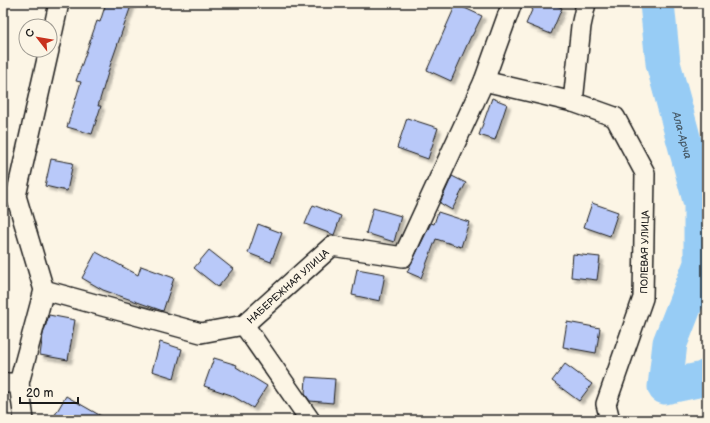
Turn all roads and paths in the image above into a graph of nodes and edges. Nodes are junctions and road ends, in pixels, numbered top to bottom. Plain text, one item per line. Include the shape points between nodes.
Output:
1 (59, 3) edge
2 (512, 3) edge
3 (586, 3) edge
4 (56, 18) edge
5 (47, 58) edge
6 (484, 81) junction
7 (573, 102) junction
8 (44, 290) junction
9 (244, 325) junction
10 (11, 383) edge
11 (24, 420) edge
12 (310, 420) edge
13 (610, 420) edge

1 - 4 street
2 - 6 street, НАБЕРЕЖНАЯ УЛИЦА
3 - 7 street
5 - 8 street via 16,196
6 - 7 street
6 - 9 street, НАБЕРЕЖНАЯ УЛИЦА via 403,258 332,246
7 - 13 street, ПОЛЕВАЯ УЛИЦА via 615,117 645,173 643,298 606,404
8 - 9 street, НАБЕРЕЖНАЯ УЛИЦА via 201,333
8 - 10 street
9 - 12 street
10 - 11 street

